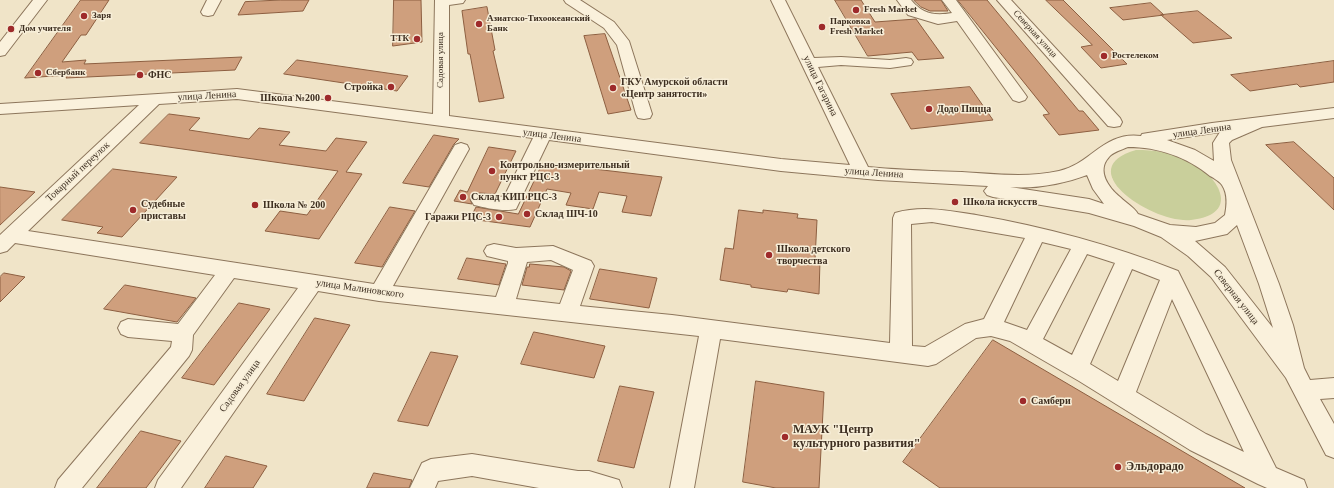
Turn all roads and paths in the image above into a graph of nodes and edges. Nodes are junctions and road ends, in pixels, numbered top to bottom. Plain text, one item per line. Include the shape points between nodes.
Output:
1 (40, 0) edge
2 (458, 0) edge
3 (571, 0) edge
4 (778, 0) edge
5 (904, 0) edge
6 (949, 0) edge
7 (1004, 0) edge
8 (442, 1) edge
9 (962, 16) junction
10 (0, 52) edge
11 (906, 62) dead end
12 (809, 63) junction
13 (1019, 98) dead end
14 (155, 99) junction
15 (0, 109) edge
16 (1334, 113) edge
17 (644, 114) dead end
18 (441, 121) junction
19 (1114, 122) dead end
20 (1256, 124) junction
21 (543, 135) junction
22 (1125, 141) junction
23 (461, 149) dead end
24 (1099, 158) junction
25 (870, 172) junction
26 (1231, 183) junction
27 (480, 200) dead end
28 (1237, 202) junction
29 (1140, 221) junction
30 (1168, 232) junction
31 (1037, 234) junction
32 (5, 241) edge
33 (1082, 246) junction
34 (494, 251) dead end
35 (516, 255) junction
36 (1127, 259) junction
37 (229, 270) junction
38 (1172, 276) junction
39 (314, 283) junction
40 (380, 293) junction
41 (503, 306) junction
42 (567, 314) junction
43 (991, 327) junction
44 (128, 328) dead end
45 (711, 328) junction
46 (183, 333) junction
47 (1031, 342) junction
48 (901, 354) junction
49 (1077, 368) junction
50 (1299, 381) junction
51 (1334, 388) edge
52 (1123, 397) junction
53 (1334, 447) edge
54 (1267, 476) junction
55 (528, 482) edge
56 (577, 486) edge
57 (67, 488) edge
58 (167, 488) edge
59 (422, 488) edge
60 (610, 488) edge
61 (682, 488) edge
62 (1295, 488) edge

1 - 10 street
2 - 8 street
3 - 17 street via 609,25 624,44
4 - 12 street, улица Гагарина
5 - 9 street via 913,12 938,20
6 - 9 street
7 - 19 street, Северная улица
8 - 18 street, Садовая улица
9 - 13 street
11 - 12 street via 890,64 841,60
12 - 25 street, улица Гагарина
14 - 15 street, улица Ленина
14 - 18 street, улица Ленина via 237,94
14 - 32 street, Товарный переулок
16 - 20 street, улица Ленина
18 - 21 street, улица Ленина
20 - 22 street, улица Ленина
20 - 26 street, улица Ленина via 1226,136 1221,143 1222,160
21 - 25 street, улица Ленина via 781,165
21 - 27 street via 510,204
22 - 24 street via 1108,149
22 - 26 street via 1163,145 1189,154
23 - 40 street
24 - 25 street, улица Ленина via 1080,171 1026,182
24 - 29 street via 1095,173 1101,188 1116,206
25 - 29 street via 1089,206
26 - 28 street
28 - 30 street via 1234,218 1220,230 1196,234
28 - 50 street, Северная улица via 1251,235
29 - 30 street
30 - 50 street, Северная улица via 1195,251 1218,272
31 - 33 street
31 - 43 street
31 - 48 street via 932,215 902,218
32 - 37 street, улица Малиновского
33 - 36 street
33 - 47 street
34 - 35 street
35 - 41 street via 518,263
35 - 42 street via 553,253 584,266
36 - 38 street
36 - 49 street
37 - 39 street, улица Малиновского
37 - 46 street
38 - 52 street
38 - 54 street
39 - 40 street, улица Малиновского
39 - 58 street, Садовая улица
40 - 41 street, улица Малиновского
41 - 42 street, улица Малиновского
42 - 45 street, улица Малиновского
43 - 47 street via 1016,334
43 - 48 street, улица Малиновского via 972,330 928,358
44 - 46 street
45 - 48 street, улица Малиновского
45 - 61 street
46 - 57 street via 180,350
47 - 49 street
49 - 52 street
50 - 51 street
50 - 53 street, Северная улица
52 - 54 street via 1198,442
54 - 62 street
55 - 56 street
55 - 59 street via 472,465 431,471
56 - 60 street via 590,483

